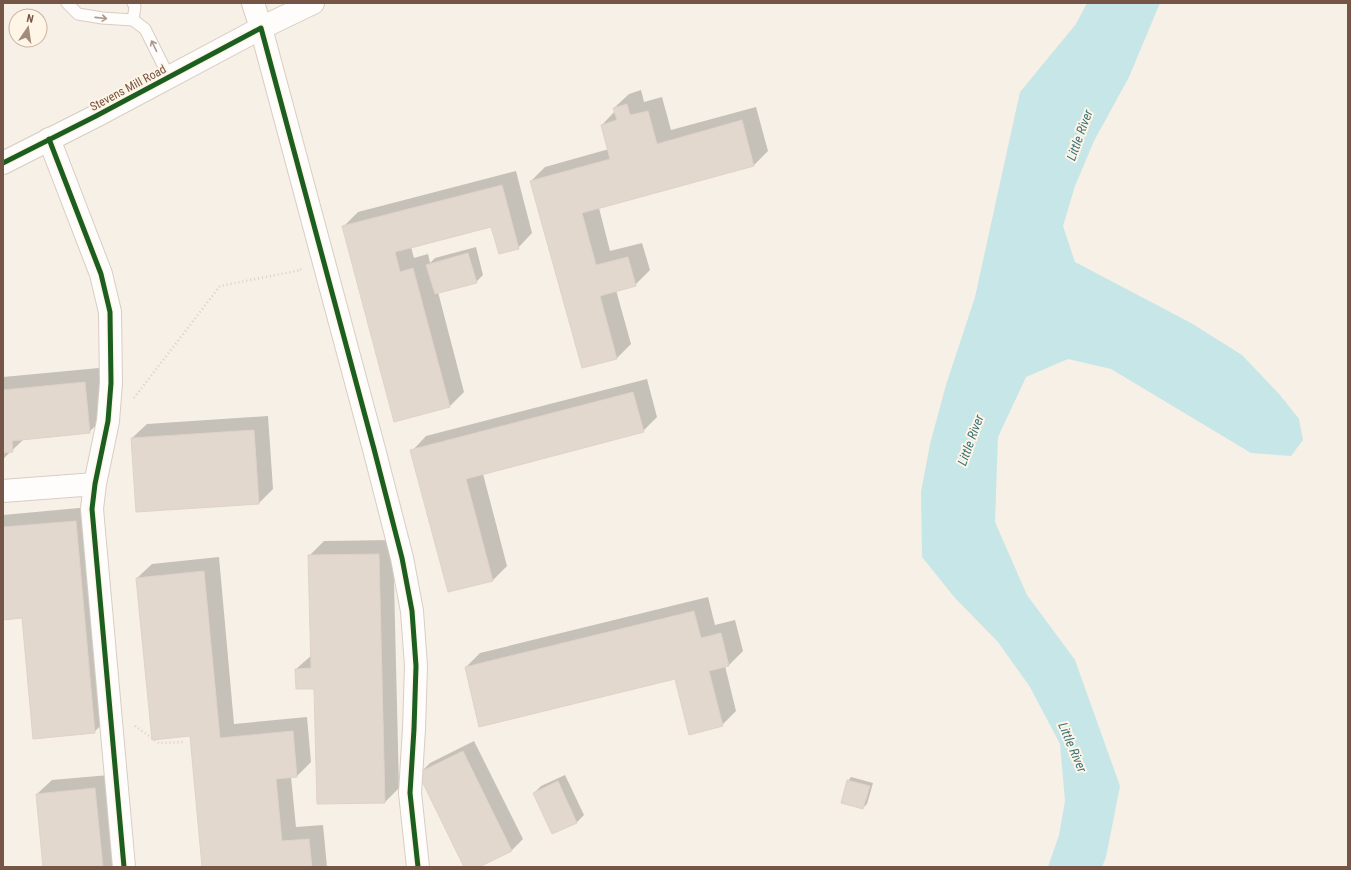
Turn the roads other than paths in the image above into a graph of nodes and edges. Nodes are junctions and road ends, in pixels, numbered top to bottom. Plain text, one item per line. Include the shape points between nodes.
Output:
1 (67, 3) edge
2 (133, 3) edge
3 (253, 3) edge
4 (313, 3) edge
5 (133, 20) junction
6 (261, 28) junction
7 (169, 77) junction
8 (49, 140) junction
9 (3, 163) edge
10 (95, 484) junction
11 (3, 492) edge
12 (124, 867) edge
13 (418, 867) edge

1 -> 5 lane via 78,14
2 - 5 lane
3 - 6 street
4 - 6 street, Stevens Mill Road
7 -> 5 lane via 145,29
6 - 7 street, Stevens Mill Road
6 - 13 street via 372,441 402,558 412,611 416,666 410,793
7 - 8 street, Stevens Mill Road
8 - 9 street, Stevens Mill Road
8 - 10 street via 101,274 110,312 111,383 108,421
10 - 11 street
10 - 12 street via 92,509

